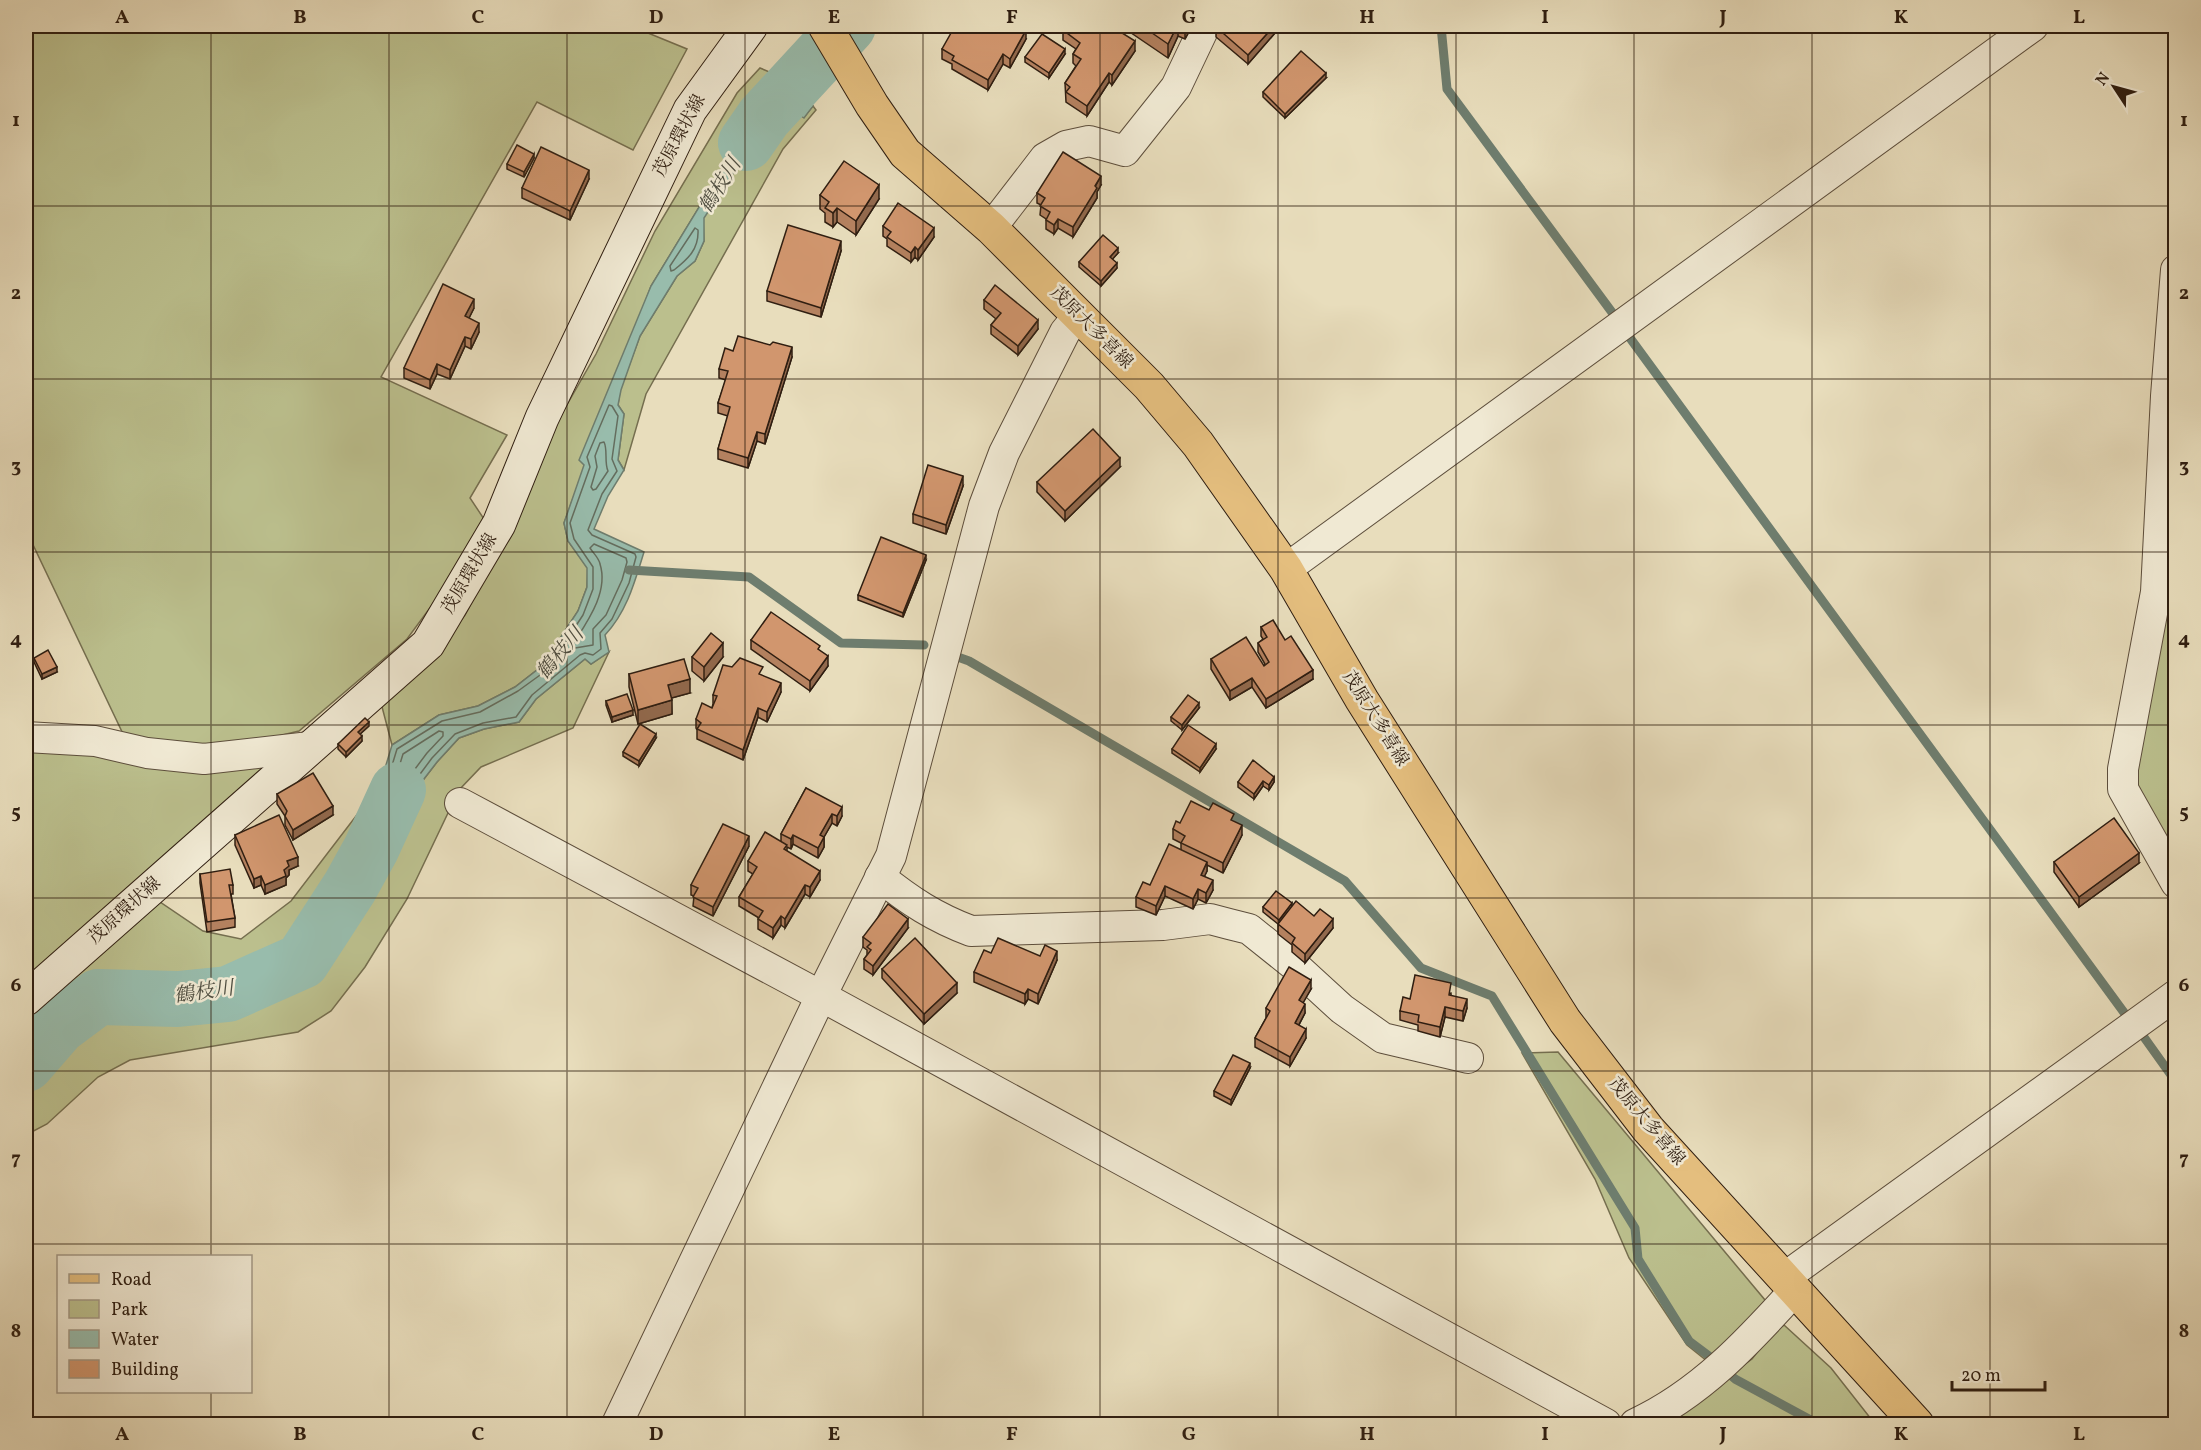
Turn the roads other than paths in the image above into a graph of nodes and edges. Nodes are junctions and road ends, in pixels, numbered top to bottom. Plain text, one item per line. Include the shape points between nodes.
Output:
1 (751, 26) edge
2 (825, 26) edge
3 (1205, 26) edge
4 (2018, 29) edge
5 (991, 228) junction
6 (2175, 270) edge
7 (1078, 316) junction
8 (1286, 568) junction
9 (26, 737) edge
10 (310, 747) junction
11 (459, 803) dead end
12 (880, 877) junction
13 (2175, 883) edge
14 (2175, 995) edge
15 (821, 996) junction
16 (26, 999) edge
17 (1468, 1058) dead end
18 (1790, 1284) junction
19 (617, 1425) edge
20 (1606, 1425) edge
21 (1635, 1425) edge
22 (1917, 1425) edge

1 - 10 main road, 茂原環状線 via 690,110 542,418 499,525 429,644
2 - 5 main road, 茂原大多喜線 via 905,153
3 - 5 street via 1176,87 1125,151 1089,141 1066,146 1045,158
4 - 8 street
5 - 7 main road, 茂原大多喜線
6 - 13 street via 2156,592 2122,769 2123,789
7 - 8 main road, 茂原大多喜線 via 1149,386 1198,444
7 - 12 street via 1065,332 1009,443 984,506 891,856
8 - 18 main road, 茂原大多喜線 via 1362,700 1565,1021 1648,1129
9 - 10 street via 95,741 147,753 204,759
10 - 16 main road, 茂原環状線
11 - 15 street
12 - 15 street
12 - 17 street via 915,905 971,931 1164,925 1210,919 1249,929 1342,1009 1383,1038
14 - 18 street
15 - 19 street
15 - 20 street
18 - 21 street via 1751,1338 1663,1412
18 - 22 main road, 茂原大多喜線

